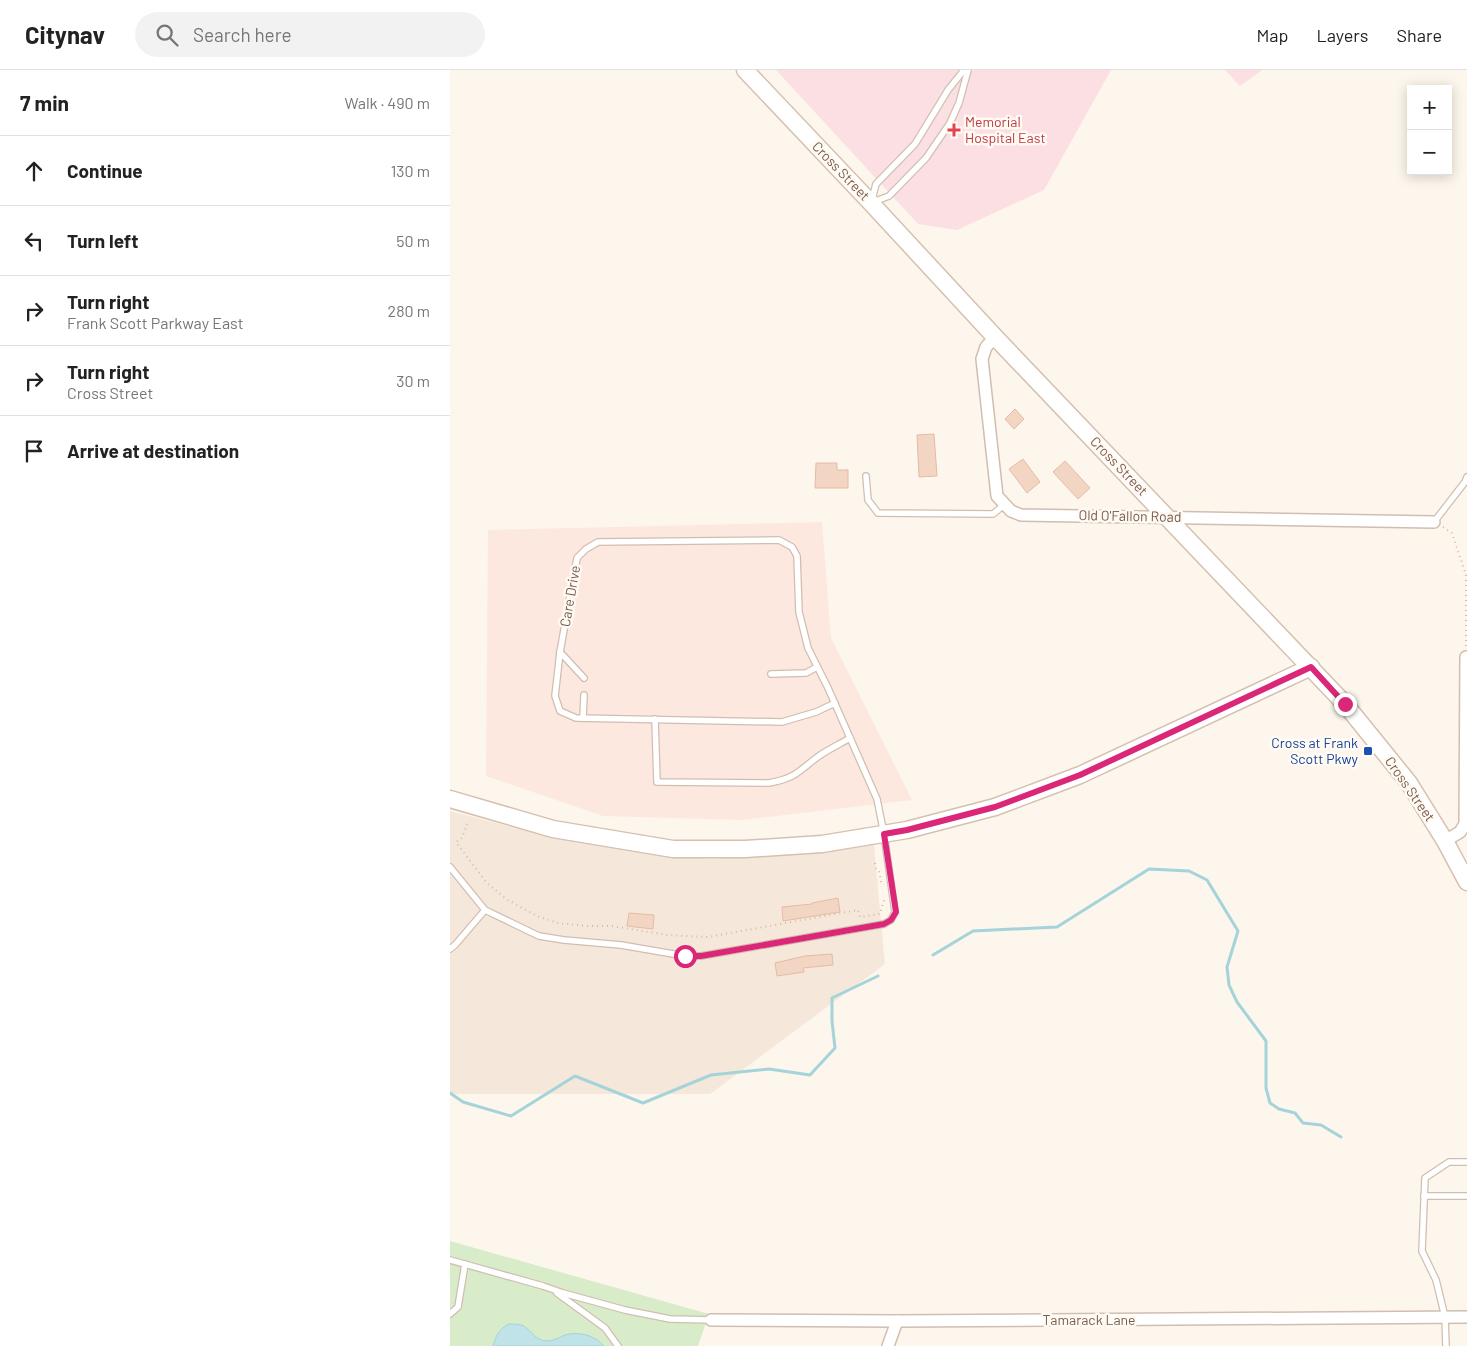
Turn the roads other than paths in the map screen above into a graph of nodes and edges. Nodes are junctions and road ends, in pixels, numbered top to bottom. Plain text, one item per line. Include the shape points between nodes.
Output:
1 (745, 70) edge
2 (964, 70) edge
3 (968, 70) edge
4 (871, 203) junction
5 (995, 338) junction
6 (866, 476) dead end
7 (1467, 477) edge
8 (1004, 506) junction
9 (1167, 517) junction
10 (1434, 522) joint
11 (560, 652) junction
12 (1466, 657) edge
13 (817, 667) junction
14 (1311, 667) junction
15 (771, 674) dead end
16 (584, 678) dead end
17 (584, 695) dead end
18 (835, 703) junction
19 (583, 718) junction
20 (655, 719) junction
21 (850, 738) junction
22 (450, 798) edge
23 (884, 834) junction
24 (1445, 841) junction
25 (450, 867) edge
26 (1467, 882) edge
27 (484, 910) junction
28 (450, 949) edge
29 (1467, 1162) edge
30 (1424, 1196) junction
31 (1467, 1196) edge
32 (450, 1260) edge
33 (464, 1264) junction
34 (551, 1289) junction
35 (450, 1314) edge
36 (1445, 1317) junction
37 (1467, 1317) edge
38 (711, 1320) joint
39 (897, 1321) junction
40 (618, 1346) edge
41 (888, 1346) edge
42 (1446, 1346) edge

1 - 4 main road, Cross Street
2 - 4 lane via 915,144 876,184
3 - 4 lane via 953,116 926,158 889,196
4 - 5 main road, Cross Street
5 - 8 street via 986,347 982,360 997,496
5 - 9 main road, Cross Street
6 - 8 lane via 868,500 878,513 993,514
7 - 10 lane
8 - 9 street, Old O'Fallon Road via 1020,514
9 - 10 street, Old O'Fallon Road
9 - 14 main road, Cross Street
11 - 13 lane, Care Drive via 577,558 598,542 779,540 792,547 797,556 798,612
11 - 16 lane
11 - 19 lane, Care Drive via 556,696 560,711
12 - 24 street via 1465,824 1460,832
13 - 15 lane via 806,673
13 - 18 lane, Care Drive
14 - 23 main road via 1080,775 995,807
14 - 24 main road, Cross Street via 1408,783
17 - 19 lane
18 - 20 lane, Care Drive via 782,722
18 - 21 lane, Care Drive
19 - 20 lane, Care Drive
20 - 21 lane via 657,782 769,783 785,780
21 - 23 lane, Care Drive via 877,799
22 - 23 main road via 553,830 673,848 745,849 822,844
23 - 27 lane, Care Drive via 896,912 884,924 701,956 685,956 539,936
24 - 26 main road, Cross Street
25 - 27 lane
27 - 28 lane
29 - 30 lane via 1449,1162 1425,1178
30 - 31 lane
30 - 36 lane via 1422,1251 1436,1280
32 - 33 lane
33 - 34 lane
33 - 35 lane via 458,1308
34 - 38 lane via 641,1313
34 - 40 lane via 605,1328
36 - 37 street, Tamarack Lane
36 - 39 street, Tamarack Lane
36 - 42 lane
38 - 39 street, Tamarack Lane
39 - 41 street

